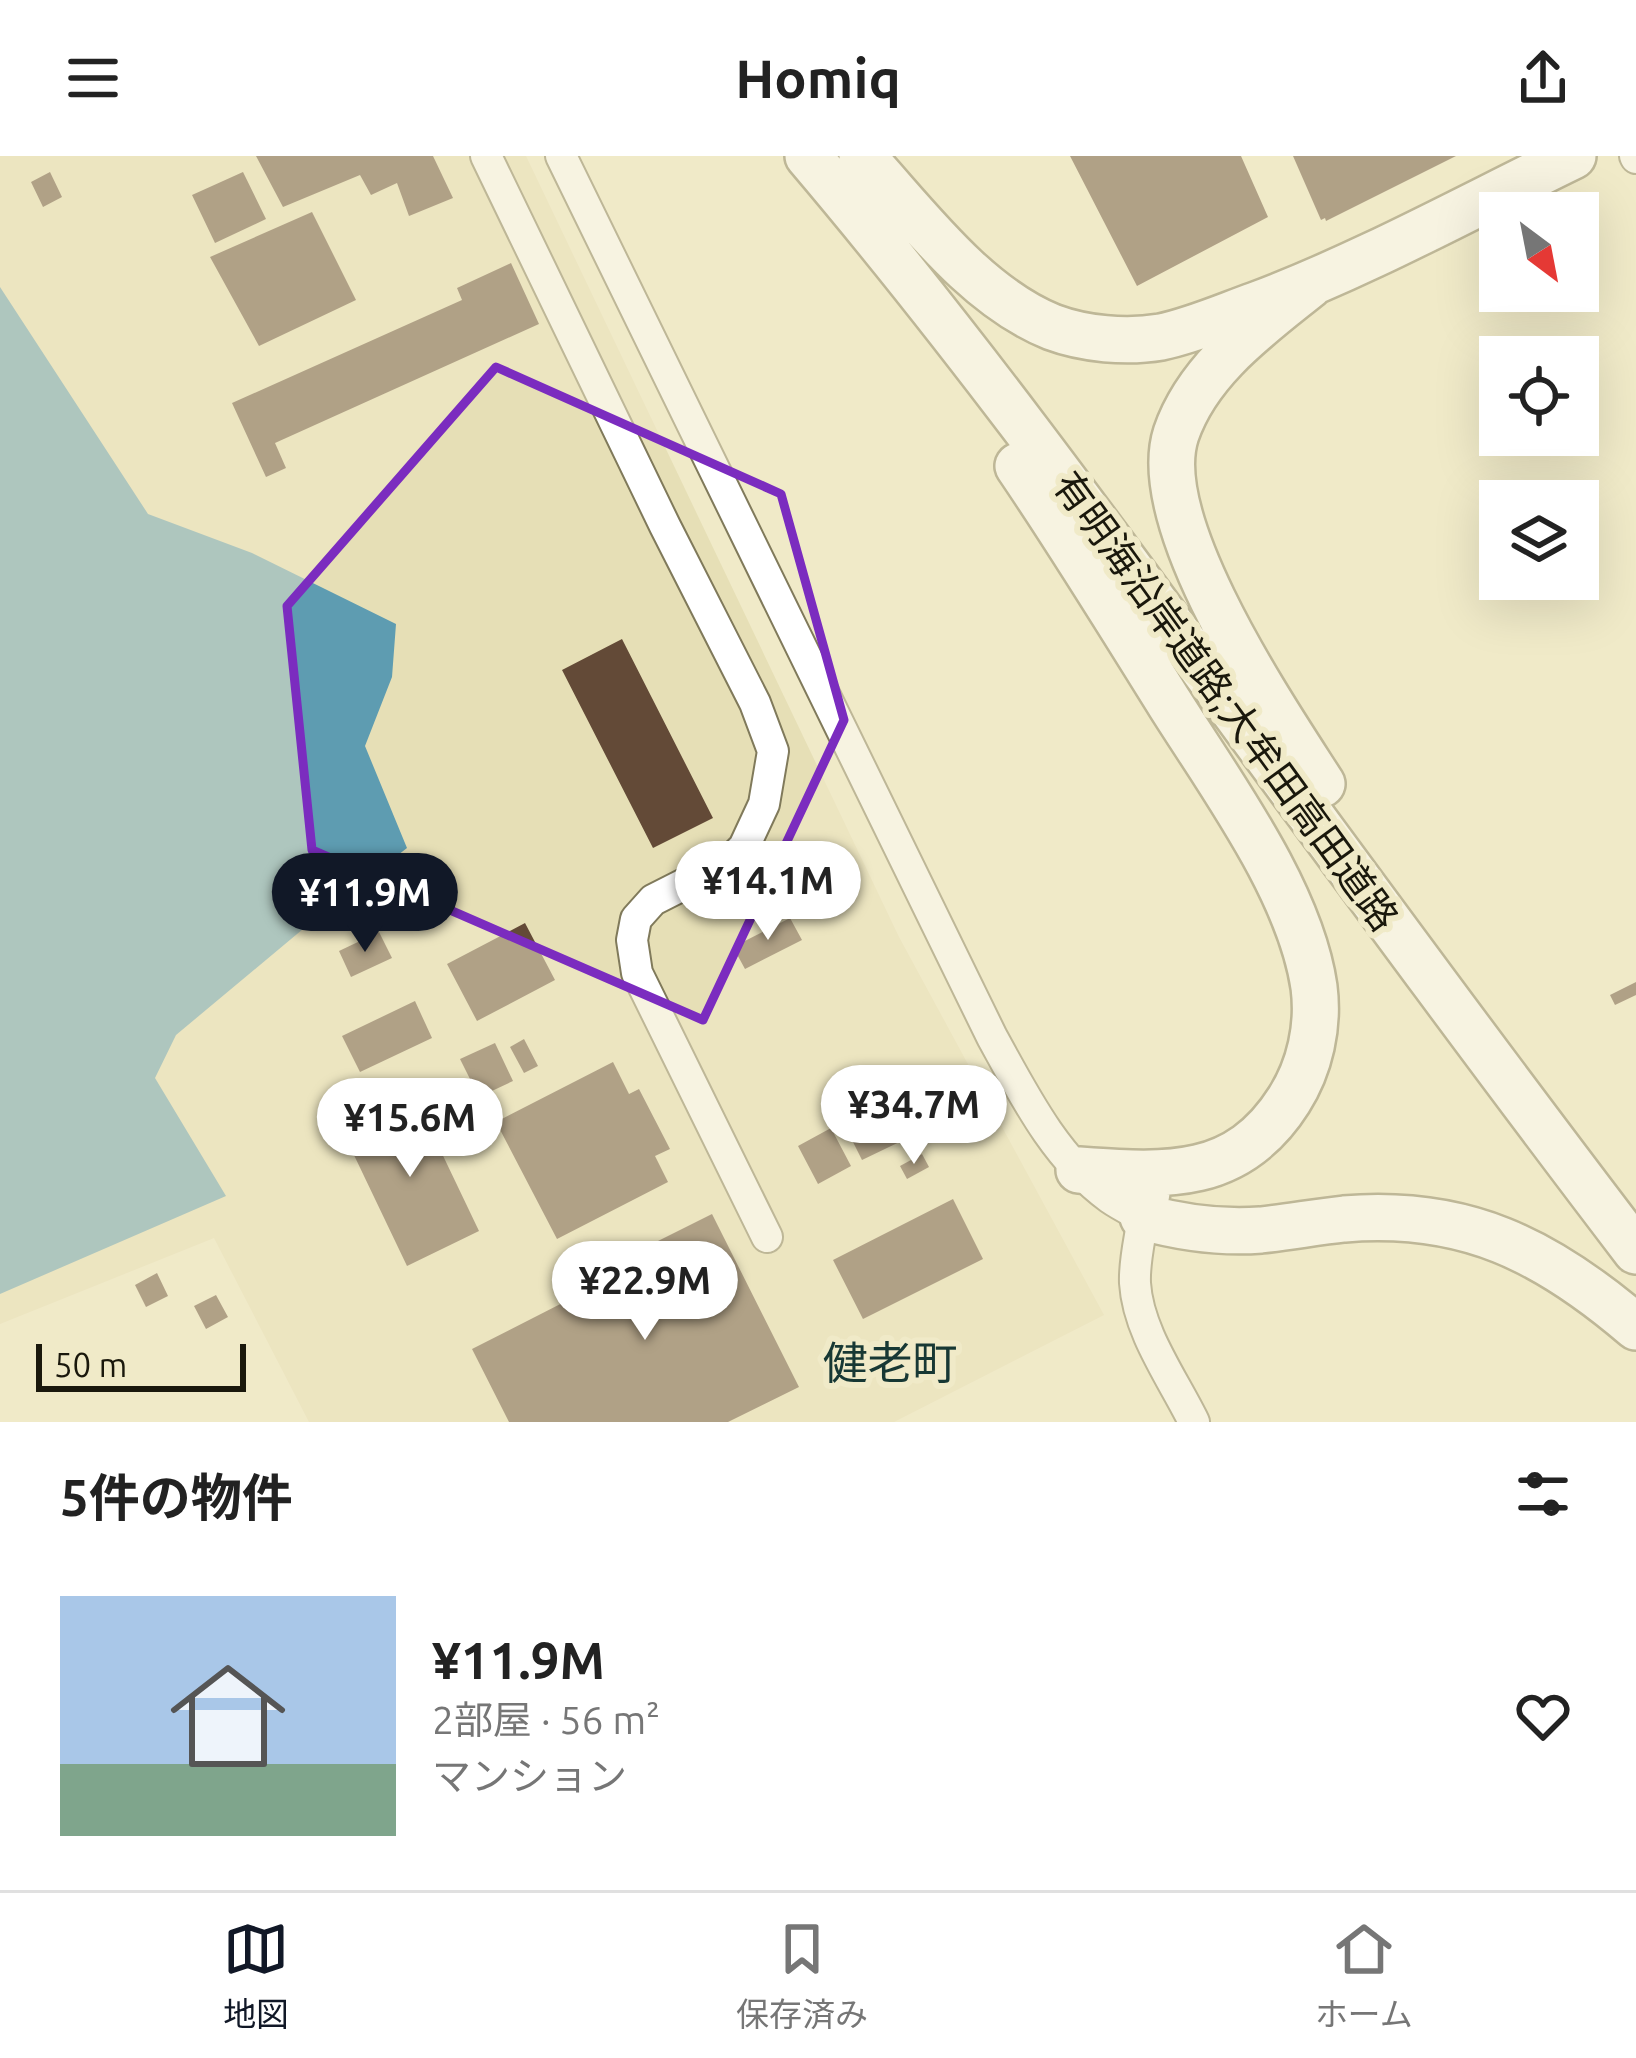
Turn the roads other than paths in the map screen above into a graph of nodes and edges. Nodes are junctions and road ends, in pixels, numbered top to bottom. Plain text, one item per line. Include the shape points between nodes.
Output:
1 (486, 156) edge
2 (561, 156) edge
3 (794, 156) edge
4 (808, 156) edge
5 (862, 156) edge
6 (1573, 156) edge
7 (1310, 285) junction
8 (1079, 1170) joint
9 (1147, 1195) junction
10 (767, 1237) dead end
11 (1636, 1240) edge
12 (1636, 1251) edge
13 (1636, 1327) edge
14 (1194, 1422) edge

1 - 10 street via 773,751 764,804 744,847 653,900 636,919 632,940 637,973
2 - 8 street via 992,1037 1028,1103
3 - 9 highway via 1087,568 1232,801 1297,927 1315,1019 1298,1086 1252,1144
4 - 12 highway, 有明海沿岸道路;大牟田高田道路 via 1078,499
5 - 7 highway via 994,292 1091,338 1157,338
6 - 7 highway
7 - 11 highway via 1238,344 1199,389 1175,436 1171,483 1186,542 1324,788
8 - 9 highway
9 - 13 highway via 1180,1227 1261,1230 1413,1218 1471,1229 1569,1273
9 - 14 street via 1137,1299

